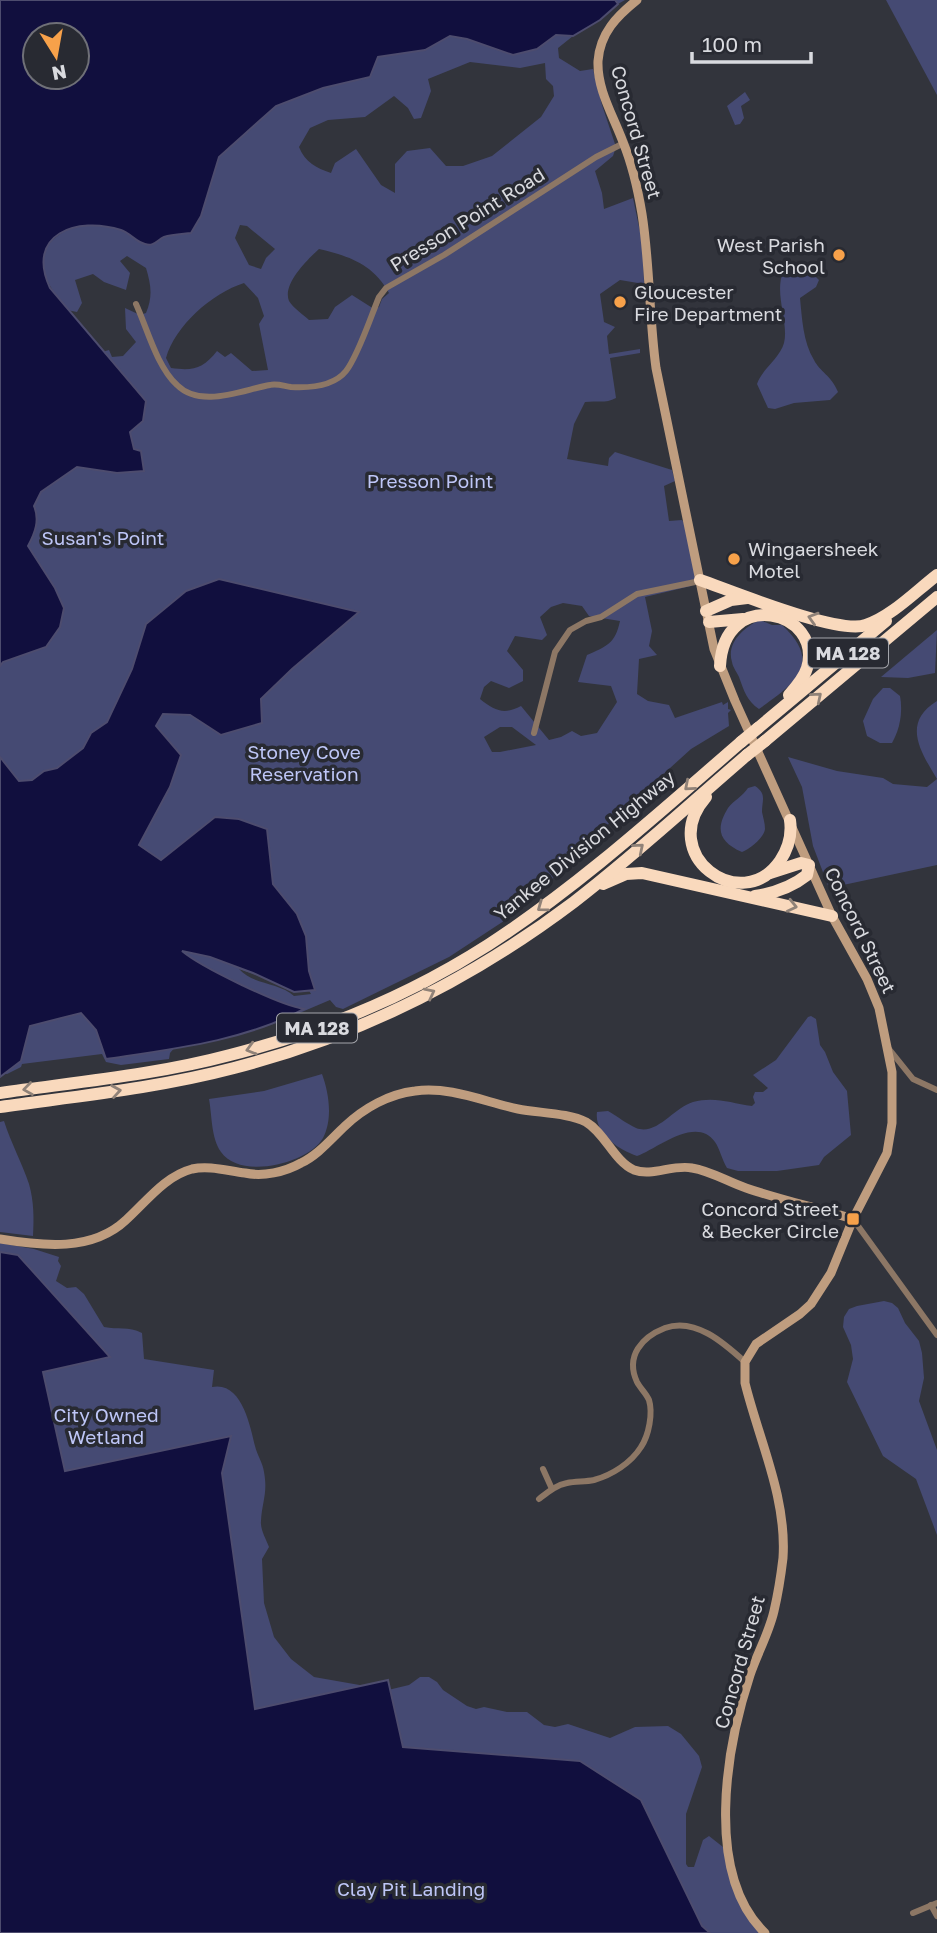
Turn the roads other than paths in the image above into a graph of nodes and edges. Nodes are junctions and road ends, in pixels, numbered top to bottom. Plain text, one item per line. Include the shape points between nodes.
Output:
1 (637, 0) edge
2 (624, 143) junction
3 (135, 304) dead end
4 (937, 577) edge
5 (700, 580) junction
6 (937, 597) edge
7 (754, 599) junction
8 (707, 617) junction
9 (746, 618) junction
10 (720, 666) junction
11 (759, 727) junction
12 (534, 733) dead end
13 (747, 755) junction
14 (790, 820) junction
15 (809, 865) junction
16 (768, 874) junction
17 (752, 896) junction
18 (832, 916) junction
19 (527, 935) junction
20 (887, 1048) junction
21 (937, 1090) edge
22 (0, 1094) edge
23 (0, 1107) edge
24 (853, 1219) junction
25 (0, 1239) edge
26 (937, 1335) edge
27 (745, 1362) junction
28 (543, 1469) dead end
29 (552, 1489) junction
30 (539, 1499) dead end
31 (934, 1904) edge
32 (913, 1913) dead end
33 (937, 1916) edge
34 (765, 1933) edge

1 - 2 street, Concord Street via 603,37 598,59 604,96
2 - 3 street, Presson Point Road via 386,288 345,372 322,385 271,384 214,396 187,393 170,378
2 - 5 street, Concord Street via 642,213 656,368
4 -> 7 highway via 880,618 859,627 831,624
4 - 11 highway, Yankee Division Highway / MA 128
5 - 7 highway
5 - 8 street, Concord Street
5 - 12 street via 637,594 570,630 555,652
13 -> 6 highway, Yankee Division Highway / MA 128, bridge
7 - 8 highway via 731,600
8 - 9 highway
8 - 10 street, Concord Street
9 - 10 highway via 723,643
9 - 11 highway via 768,615 786,619 803,635 809,655 800,682
10 - 14 street, Concord Street
11 -> 22 highway, Yankee Division Highway / MA 128, bridge via 545,905 487,946 387,999 328,1024 230,1055 140,1074
13 - 16 highway via 702,802 692,821 690,839 701,864 719,878 742,883
19 -> 13 highway, Yankee Division Highway / MA 128 via 597,883
14 - 15 street, Concord Street
14 - 16 highway via 786,849
15 - 16 highway via 801,863
15 - 17 highway via 807,875 790,886
15 - 18 street, Concord Street
17 -> 18 highway
17 - 19 highway via 649,874 626,874 602,884
18 - 20 street, Concord Street via 867,979
23 -> 19 highway, Yankee Division Highway / MA 128 via 194,1078 299,1049 414,1002
20 - 21 street via 913,1079
20 - 24 street, Concord Street via 892,1072 890,1141
24 - 25 street via 766,1195 690,1167 638,1171 578,1119 440,1090 393,1095 348,1123 316,1154 289,1168 260,1174 194,1168 180,1173 125,1222 97,1236 52,1246
24 - 26 street
24 - 27 street, Concord Street via 823,1289 800,1314 756,1344
27 - 29 street via 693,1326 676,1324 641,1342 634,1354 634,1369 649,1400 651,1418 642,1446 612,1473
27 - 34 street, Concord Street via 745,1383 782,1519 783,1557 774,1613 750,1675 738,1723 725,1835 743,1901
28 - 29 street
29 - 30 street
31 - 32 street
31 - 33 street

